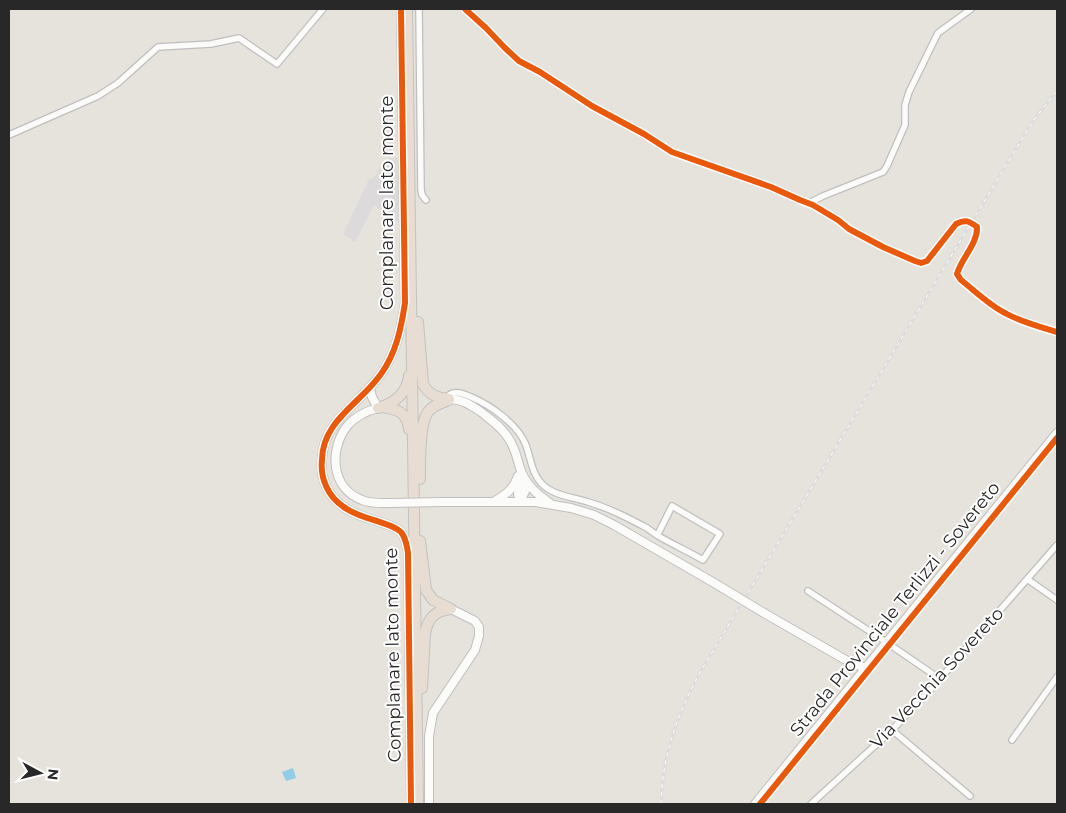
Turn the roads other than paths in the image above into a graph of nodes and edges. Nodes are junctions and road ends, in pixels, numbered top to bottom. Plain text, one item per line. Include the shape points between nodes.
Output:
1 (323, 9) edge
2 (400, 9) edge
3 (407, 9) edge
4 (413, 9) edge
5 (419, 9) edge
6 (465, 9) edge
7 (971, 9) edge
8 (9, 135) edge
9 (426, 200) dead end
10 (809, 203) junction
11 (414, 312) junction
12 (1057, 332) edge
13 (370, 388) junction
14 (363, 395) junction
15 (449, 399) junction
16 (377, 408) junction
17 (1057, 433) edge
18 (521, 477) junction
19 (416, 488) junction
20 (493, 502) junction
21 (520, 502) junction
22 (553, 504) junction
23 (659, 532) dead end
24 (420, 541) junction
25 (1057, 545) edge
26 (1027, 579) junction
27 (808, 591) dead end
28 (1057, 600) edge
29 (451, 609) junction
30 (887, 643) junction
31 (864, 671) junction
32 (1057, 677) edge
33 (940, 678) junction
34 (422, 693) junction
35 (892, 730) junction
36 (1012, 740) dead end
37 (970, 796) dead end
38 (411, 804) edge
39 (418, 804) edge
40 (423, 804) edge
41 (430, 804) edge
42 (755, 804) edge
43 (811, 804) edge

1 - 8 street via 277,64 239,38 211,44 158,46 118,83 98,96
2 - 13 street, Complanare lato monte via 405,303 393,352
3 - 11 highway
4 - 11 highway
5 - 9 street via 421,189
6 - 10 street via 519,61 672,152
7 - 10 street via 938,33 909,92 905,125 883,172
10 - 12 street via 883,247 921,262 927,261 956,224 962,221 971,223 977,227 978,234 959,267 957,274 961,280 1006,314
11 - 15 highway via 423,384 434,396
11 - 16 highway via 408,383 393,402
11 - 19 highway
13 - 14 street, Complanare lato monte
13 - 16 street
14 - 16 street
14 - 38 street, Complanare lato monte via 332,426 325,440 321,473 335,501 350,512 390,525 401,532 407,542
15 - 18 street via 469,404 500,427 512,443
15 - 19 highway via 428,412 424,420
15 - 23 street via 452,393 467,395 512,423 524,442 538,480 551,491 612,510 703,560 720,534 672,506
16 - 19 highway via 398,411 407,420
16 - 20 street, bridge via 348,425 336,451 336,470 348,492 373,503
17 - 30 street, Strada Provinciale Terlizzi - Sovereto
18 - 20 street via 508,493
18 - 21 street
18 - 22 street via 536,494
19 - 24 highway
19 - 39 highway
20 - 21 street
21 - 22 street
22 - 31 street, bridge via 594,515
24 - 29 highway via 426,590 433,600
24 - 34 highway
25 - 26 street, Via Vecchia Sovereto
26 - 28 street
26 - 33 street, Via Vecchia Sovereto
27 - 30 street
29 - 34 highway via 437,612 427,625
29 - 41 street via 476,622 480,636 475,650 433,713 429,736
30 - 31 street, Strada Provinciale Terlizzi - Sovereto
30 - 33 street
31 - 42 street, Strada Provinciale Terlizzi - Sovereto
32 - 36 street
33 - 35 street, Via Vecchia Sovereto
34 - 40 highway
35 - 37 street
35 - 43 street, Via Vecchia Sovereto

